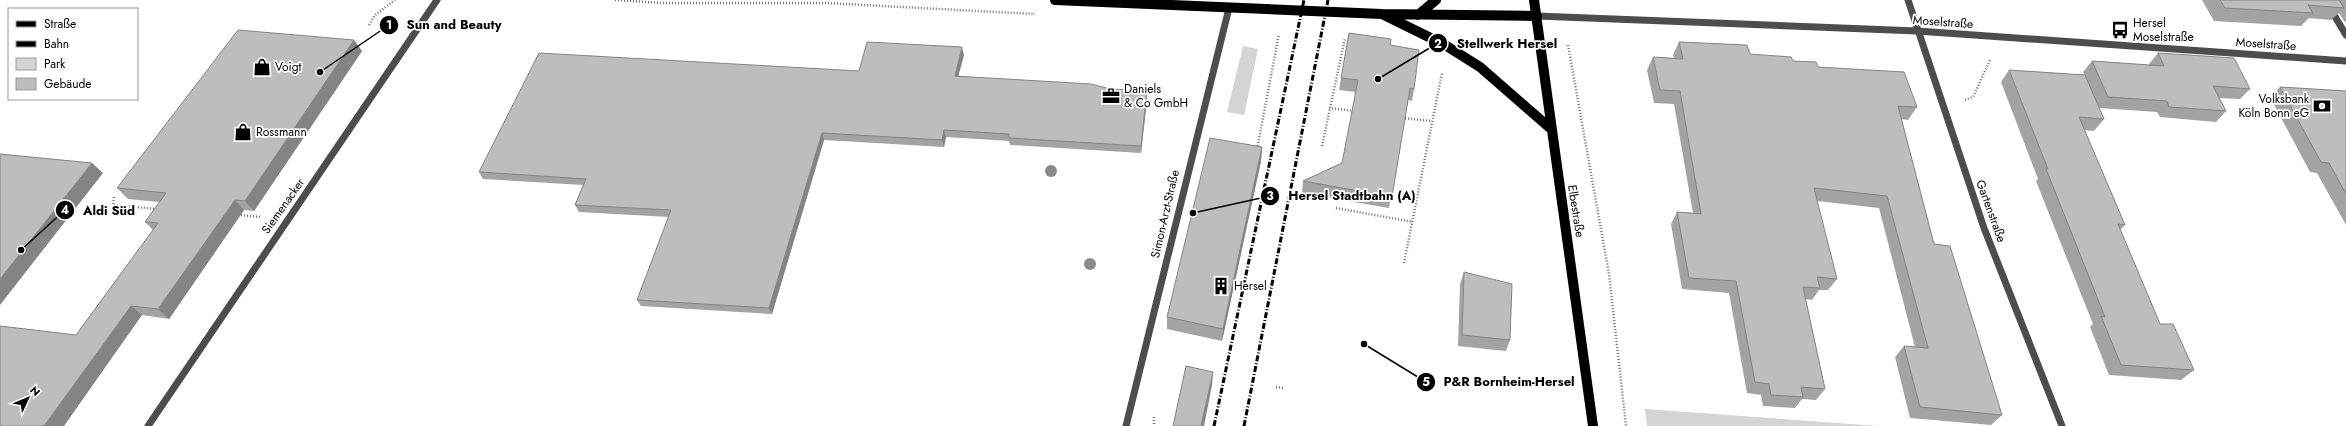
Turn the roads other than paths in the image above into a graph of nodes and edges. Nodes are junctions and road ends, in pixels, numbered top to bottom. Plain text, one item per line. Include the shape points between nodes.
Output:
1 (437, 0) edge
2 (1055, 0) edge
3 (1436, 0) edge
4 (1534, 0) edge
5 (1908, 0) edge
6 (2326, 0) edge
7 (1229, 8) junction
8 (1382, 14) junction
9 (1418, 15) junction
10 (1537, 16) junction
11 (1917, 31) junction
12 (2346, 35) edge
13 (2346, 61) edge
14 (1550, 128) junction
15 (148, 426) edge
16 (1126, 426) edge
17 (1593, 426) edge
18 (2062, 426) edge

1 - 15 street, Siemenacker
2 - 7 main road
3 - 9 main road
4 - 10 main road, Elbestraße
5 - 11 street, Gartenstraße
6 - 12 street
7 - 8 main road
7 - 16 street, Simon-Arzt-Straße
8 - 9 main road
8 - 14 main road via 1445,45 1480,67
9 - 10 main road
10 - 11 street, Moselstraße
10 - 14 main road, Elbestraße
11 - 13 street, Moselstraße
11 - 18 street, Gartenstraße via 1984,228
14 - 17 main road, Elbestraße

